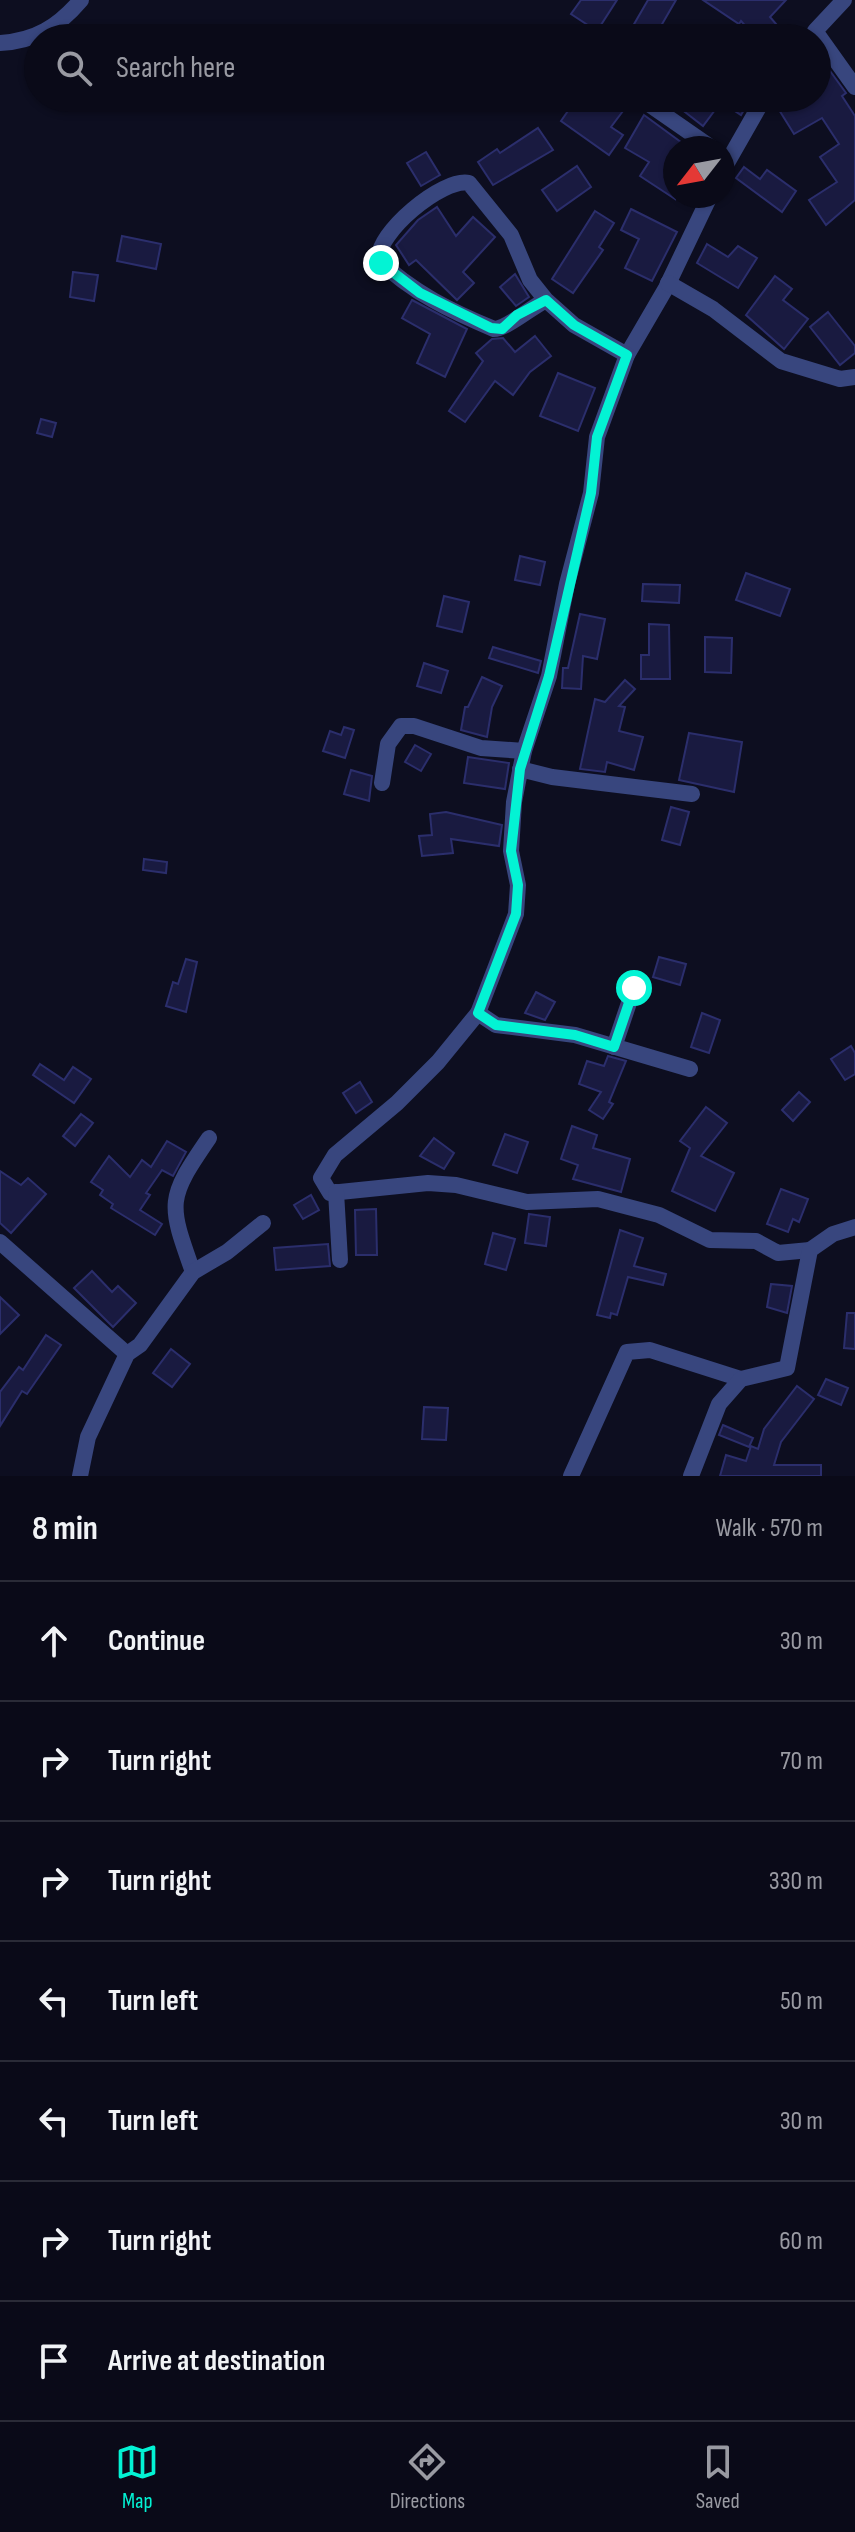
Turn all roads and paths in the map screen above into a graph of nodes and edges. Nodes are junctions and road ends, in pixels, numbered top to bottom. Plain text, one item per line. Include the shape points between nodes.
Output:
1 (81, 0) edge
2 (833, 3) edge
3 (55, 24) edge
4 (819, 24) edge
5 (24, 41) edge
6 (0, 43) edge
7 (831, 57) edge
8 (855, 87) edge
9 (660, 112) edge
10 (755, 112) edge
11 (695, 136) edge
12 (735, 145) edge
13 (704, 208) edge
14 (668, 283) junction
15 (546, 300) junction
16 (627, 355) junction
17 (855, 377) edge
18 (524, 751) junction
19 (520, 769) junction
20 (382, 783) dead end
21 (692, 794) dead end
22 (634, 988) dead end
23 (478, 1013) junction
24 (614, 1047) junction
25 (690, 1069) dead end
26 (209, 1138) dead end
27 (336, 1192) junction
28 (263, 1223) dead end
29 (855, 1227) edge
30 (0, 1242) edge
31 (810, 1250) junction
32 (340, 1260) dead end
33 (193, 1272) junction
34 (127, 1354) junction
35 (741, 1379) junction
36 (80, 1476) edge
37 (571, 1476) edge
38 (691, 1476) edge

1 - 3 street
2 - 4 street
5 - 6 street
7 - 8 street
9 - 11 street
10 - 12 street
13 - 14 street
14 - 16 street
14 - 17 street via 713,309 781,361 840,379
15 - 15 street via 494,329 400,279 379,260 380,248 419,205 452,184 465,182 511,235 530,280
15 - 16 street via 574,325
16 - 18 street via 597,437 591,493 549,676
18 - 19 street
18 - 20 street via 481,748 401,726 388,744
19 - 21 street
19 - 23 street via 511,851 518,885 516,914
22 - 24 street
23 - 24 street via 496,1025 575,1035
23 - 27 street via 397,1103 329,1161 321,1178 330,1193
24 - 25 street
26 - 33 street via 175,1194 177,1228
27 - 31 street via 428,1183 527,1202 598,1199 659,1215 710,1240 756,1241 778,1253
27 - 32 street
28 - 33 street
29 - 31 street via 820,1240
30 - 34 street
31 - 35 street via 787,1368
33 - 34 street via 140,1345
34 - 36 street via 88,1437
35 - 37 street via 650,1350 627,1352
35 - 38 street via 719,1404

